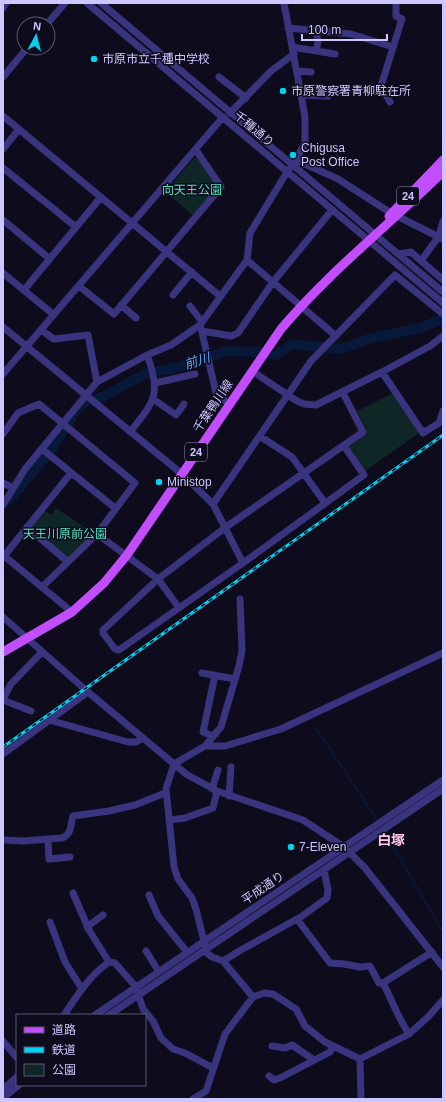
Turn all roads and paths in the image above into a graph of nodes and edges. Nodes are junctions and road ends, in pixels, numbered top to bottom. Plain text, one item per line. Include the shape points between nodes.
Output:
1 (6, 3) edge
2 (65, 3) edge
3 (87, 3) edge
4 (101, 3) edge
5 (284, 3) edge
6 (396, 3) edge
7 (3, 8) edge
8 (54, 16) edge
9 (288, 28) junction
10 (316, 32) junction
11 (393, 47) junction
12 (293, 51) junction
13 (316, 51) junction
14 (335, 54) dead end
15 (20, 56) edge
16 (297, 71) junction
17 (311, 72) dead end
18 (3, 77) edge
19 (219, 77) dead end
20 (301, 95) junction
21 (328, 96) dead end
22 (246, 98) junction
23 (390, 102) dead end
24 (230, 113) junction
25 (3, 116) edge
26 (223, 117) junction
27 (19, 129) junction
28 (3, 149) edge
29 (196, 150) junction
30 (443, 160) edge
31 (294, 163) junction
32 (3, 168) edge
33 (287, 172) junction
34 (442, 174) edge
35 (101, 197) junction
36 (332, 210) junction
37 (394, 215) junction
38 (3, 220) edge
39 (443, 221) edge
40 (133, 223) junction
41 (76, 228) junction
42 (371, 237) junction
43 (441, 238) edge
44 (167, 252) junction
45 (398, 254) junction
46 (50, 259) junction
47 (248, 260) junction
48 (421, 261) junction
49 (3, 272) edge
50 (192, 272) junction
51 (443, 280) edge
52 (273, 282) junction
53 (79, 286) junction
54 (24, 290) junction
55 (443, 292) edge
56 (173, 295) dead end
57 (220, 296) junction
58 (443, 303) edge
59 (121, 305) junction
60 (190, 306) dead end
61 (300, 306) junction
62 (443, 314) edge
63 (54, 315) junction
64 (136, 318) dead end
65 (201, 326) junction
66 (3, 328) edge
67 (41, 330) junction
68 (336, 336) junction
69 (443, 337) edge
70 (26, 347) junction
71 (147, 355) junction
72 (252, 371) junction
73 (382, 372) junction
74 (3, 374) edge
75 (195, 374) dead end
76 (97, 382) junction
77 (155, 383) junction
78 (343, 393) junction
79 (287, 395) junction
80 (85, 396) junction
81 (153, 399) junction
82 (184, 404) dead end
83 (228, 404) junction
84 (443, 411) edge
85 (63, 424) junction
86 (130, 432) junction
87 (3, 434) edge
88 (260, 437) junction
89 (344, 446) junction
90 (42, 448) junction
91 (71, 473) junction
92 (303, 473) junction
93 (182, 474) junction
94 (3, 483) edge
95 (13, 488) junction
96 (325, 503) junction
97 (213, 504) junction
98 (3, 505) edge
99 (115, 508) junction
100 (27, 527) junction
101 (226, 527) junction
102 (97, 534) junction
103 (127, 555) junction
104 (3, 556) edge
105 (68, 562) junction
106 (243, 563) junction
107 (158, 579) junction
108 (42, 587) junction
109 (240, 599) dead end
110 (179, 608) junction
111 (72, 612) junction
112 (3, 617) edge
113 (27, 639) junction
114 (3, 652) edge
115 (42, 652) junction
116 (443, 653) edge
117 (202, 673) dead end
118 (214, 675) junction
119 (235, 679) junction
120 (88, 692) junction
121 (3, 699) edge
122 (32, 711) dead end
123 (49, 720) junction
124 (213, 736) junction
125 (143, 738) junction
126 (205, 746) junction
127 (3, 754) edge
128 (174, 764) junction
129 (231, 767) dead end
130 (218, 770) dead end
131 (443, 780) edge
132 (215, 790) junction
133 (443, 790) edge
134 (165, 793) junction
135 (229, 796) junction
136 (169, 820) junction
137 (48, 839) junction
138 (3, 840) edge
139 (344, 847) junction
140 (350, 852) junction
141 (70, 858) dead end
142 (324, 870) junction
143 (73, 893) dead end
144 (149, 895) dead end
145 (103, 915) dead end
146 (298, 919) junction
147 (50, 922) dead end
148 (87, 926) junction
149 (204, 941) junction
150 (206, 949) junction
151 (146, 951) dead end
152 (187, 952) junction
153 (432, 952) junction
154 (223, 961) junction
155 (109, 962) junction
156 (443, 967) edge
157 (159, 972) junction
158 (383, 983) junction
159 (136, 987) junction
160 (82, 989) junction
161 (138, 994) junction
162 (252, 996) junction
163 (443, 1000) edge
164 (65, 1014) edge
165 (96, 1014) edge
166 (110, 1014) edge
167 (409, 1034) junction
168 (3, 1041) edge
169 (272, 1046) dead end
170 (332, 1047) junction
171 (16, 1057) edge
172 (314, 1060) junction
173 (360, 1060) junction
174 (213, 1068) junction
175 (269, 1076) dead end
176 (16, 1078) edge
177 (19, 1086) edge
178 (3, 1089) edge
179 (3, 1098) edge
180 (193, 1099) edge
181 (362, 1099) edge

1 - 7 street
2 - 8 street
3 - 26 street, 千種通り
4 - 24 street, 千種通り
5 - 9 street
6 - 11 street via 396,16 402,19
9 - 10 street
9 - 12 street
10 - 11 street via 351,34
10 - 13 street
11 - 23 street via 381,86
12 - 13 street
12 - 16 street
12 - 22 street
13 - 14 street
15 - 18 street
16 - 17 street
16 - 20 street
19 - 22 street
20 - 21 street
20 - 31 street via 305,143
22 - 24 street
24 - 31 street, 千種通り
25 - 27 street
26 - 29 street
26 - 33 street, 千種通り
27 - 28 street
27 - 35 street
29 - 40 street
29 - 44 street via 221,187
30 - 37 main road, 千葉鴨川線 / 24
31 - 33 street
31 - 37 street via 338,179
31 - 42 street, 千種通り
32 - 41 street
33 - 36 street, 千種通り
33 - 47 street via 250,233
34 - 37 main road, 千葉鴨川線 / 24
35 - 40 street
35 - 41 street
36 - 42 street, 千種通り
36 - 52 street
37 - 42 main road, 千葉鴨川線 / 24 via 380,225
37 - 43 street
38 - 46 street
39 - 43 street
40 - 44 street
40 - 53 street
41 - 46 street
42 - 45 street, 千種通り
42 - 58 street, 千種通り via 409,275
42 - 61 main road, 千葉鴨川線 / 24
43 - 48 street
44 - 50 street
44 - 59 street
45 - 48 street via 411,252
45 - 55 street, 千種通り
46 - 54 street
47 - 52 street
47 - 57 street
48 - 51 street
49 - 54 street
50 - 56 street
50 - 57 street
52 - 61 street
52 - 65 street via 238,333 231,336
53 - 59 street via 114,314
53 - 63 street
54 - 63 street
57 - 65 street
59 - 64 street
60 - 65 street
61 - 68 street
61 - 72 main road, 千葉鴨川線 / 24 via 281,328
62 - 68 street via 395,275
63 - 67 street
65 - 71 street via 171,345
65 - 83 street via 216,393
66 - 70 street
67 - 70 street
67 - 76 street via 54,339 88,335
68 - 79 street via 310,361
69 - 73 street
70 - 74 street
70 - 80 street
71 - 76 street
71 - 77 street
72 - 79 street
72 - 83 main road, 千葉鴨川線 / 24
73 - 78 street
73 - 84 street via 423,433 439,423
75 - 77 street
76 - 80 street
77 - 81 street
78 - 79 street via 322,403 310,405
78 - 89 street via 364,432
79 - 88 street
80 - 85 street
80 - 86 street
81 - 82 street via 176,415
81 - 86 street
83 - 93 main road, 千葉鴨川線 / 24
85 - 87 street via 39,404 18,413
85 - 90 street
85 - 99 street via 135,483
86 - 93 street
88 - 92 street via 292,457
88 - 97 street
89 - 92 street
89 - 96 street via 364,475
90 - 91 street
90 - 95 street
91 - 99 street
91 - 100 street
92 - 96 street
92 - 101 street
93 - 97 street
93 - 103 main road, 千葉鴨川線 / 24
94 - 95 street
95 - 98 street
96 - 106 street
97 - 101 street
99 - 102 street
100 - 104 street
100 - 105 street
101 - 106 street
101 - 107 street
102 - 103 street
102 - 105 street
103 - 107 street
103 - 111 main road, 千葉鴨川線 / 24 via 104,583
104 - 108 street
105 - 108 street
106 - 110 street
107 - 110 street
107 - 110 street via 103,630 111,644 119,650
108 - 111 street
109 - 119 street via 242,651
111 - 113 main road, 千葉鴨川線 / 24
112 - 113 street
113 - 114 main road, 千葉鴨川線 / 24
113 - 115 street
115 - 120 street
115 - 121 street via 11,684
116 - 126 street via 281,729 225,746
117 - 118 street
118 - 119 street
118 - 124 street via 203,732
119 - 124 street via 221,727
120 - 123 street
120 - 125 street
121 - 122 street
123 - 125 street via 128,742 136,742
123 - 127 street
124 - 126 street
125 - 128 street
126 - 128 street
128 - 132 street
128 - 134 street
129 - 135 street
130 - 132 street
131 - 139 street, 平成通り
132 - 135 street
132 - 136 street via 213,808 209,811
133 - 140 street, 平成通り
134 - 136 street
134 - 137 street via 109,812 73,816 68,836
135 - 139 street via 303,820
136 - 149 street via 174,867 178,879 192,898
137 - 138 street
137 - 141 street via 49,859
139 - 140 street
139 - 149 street, 平成通り
140 - 142 street, 平成通り
140 - 153 street
142 - 146 street via 327,898
142 - 150 street, 平成通り
143 - 148 street
144 - 152 street via 158,916
145 - 148 street
146 - 154 street
146 - 158 street via 330,963 360,967 368,965 379,983
147 - 160 street via 65,962
148 - 155 street
149 - 150 street
149 - 152 street, 平成通り
150 - 154 street via 212,957
150 - 161 street, 平成通り
151 - 157 street
152 - 157 street, 平成通り
153 - 156 street
153 - 158 street
154 - 162 street
155 - 159 street via 115,963
155 - 160 street
157 - 159 street, 平成通り
158 - 167 street via 397,1009 397,1016
159 - 161 street
159 - 165 street, 平成通り
160 - 164 street
161 - 166 street, 平成通り
161 - 174 street via 143,1009 153,1021 161,1038 174,1049
162 - 170 street via 273,994 296,1009 305,1026
162 - 174 street via 225,1034
163 - 167 street
167 - 173 street
168 - 171 street
169 - 172 street via 286,1048 292,1045
170 - 172 street via 330,1052
170 - 173 street
172 - 175 street via 280,1078 274,1080
173 - 181 street
174 - 180 street via 206,1091
176 - 178 street
177 - 179 street

